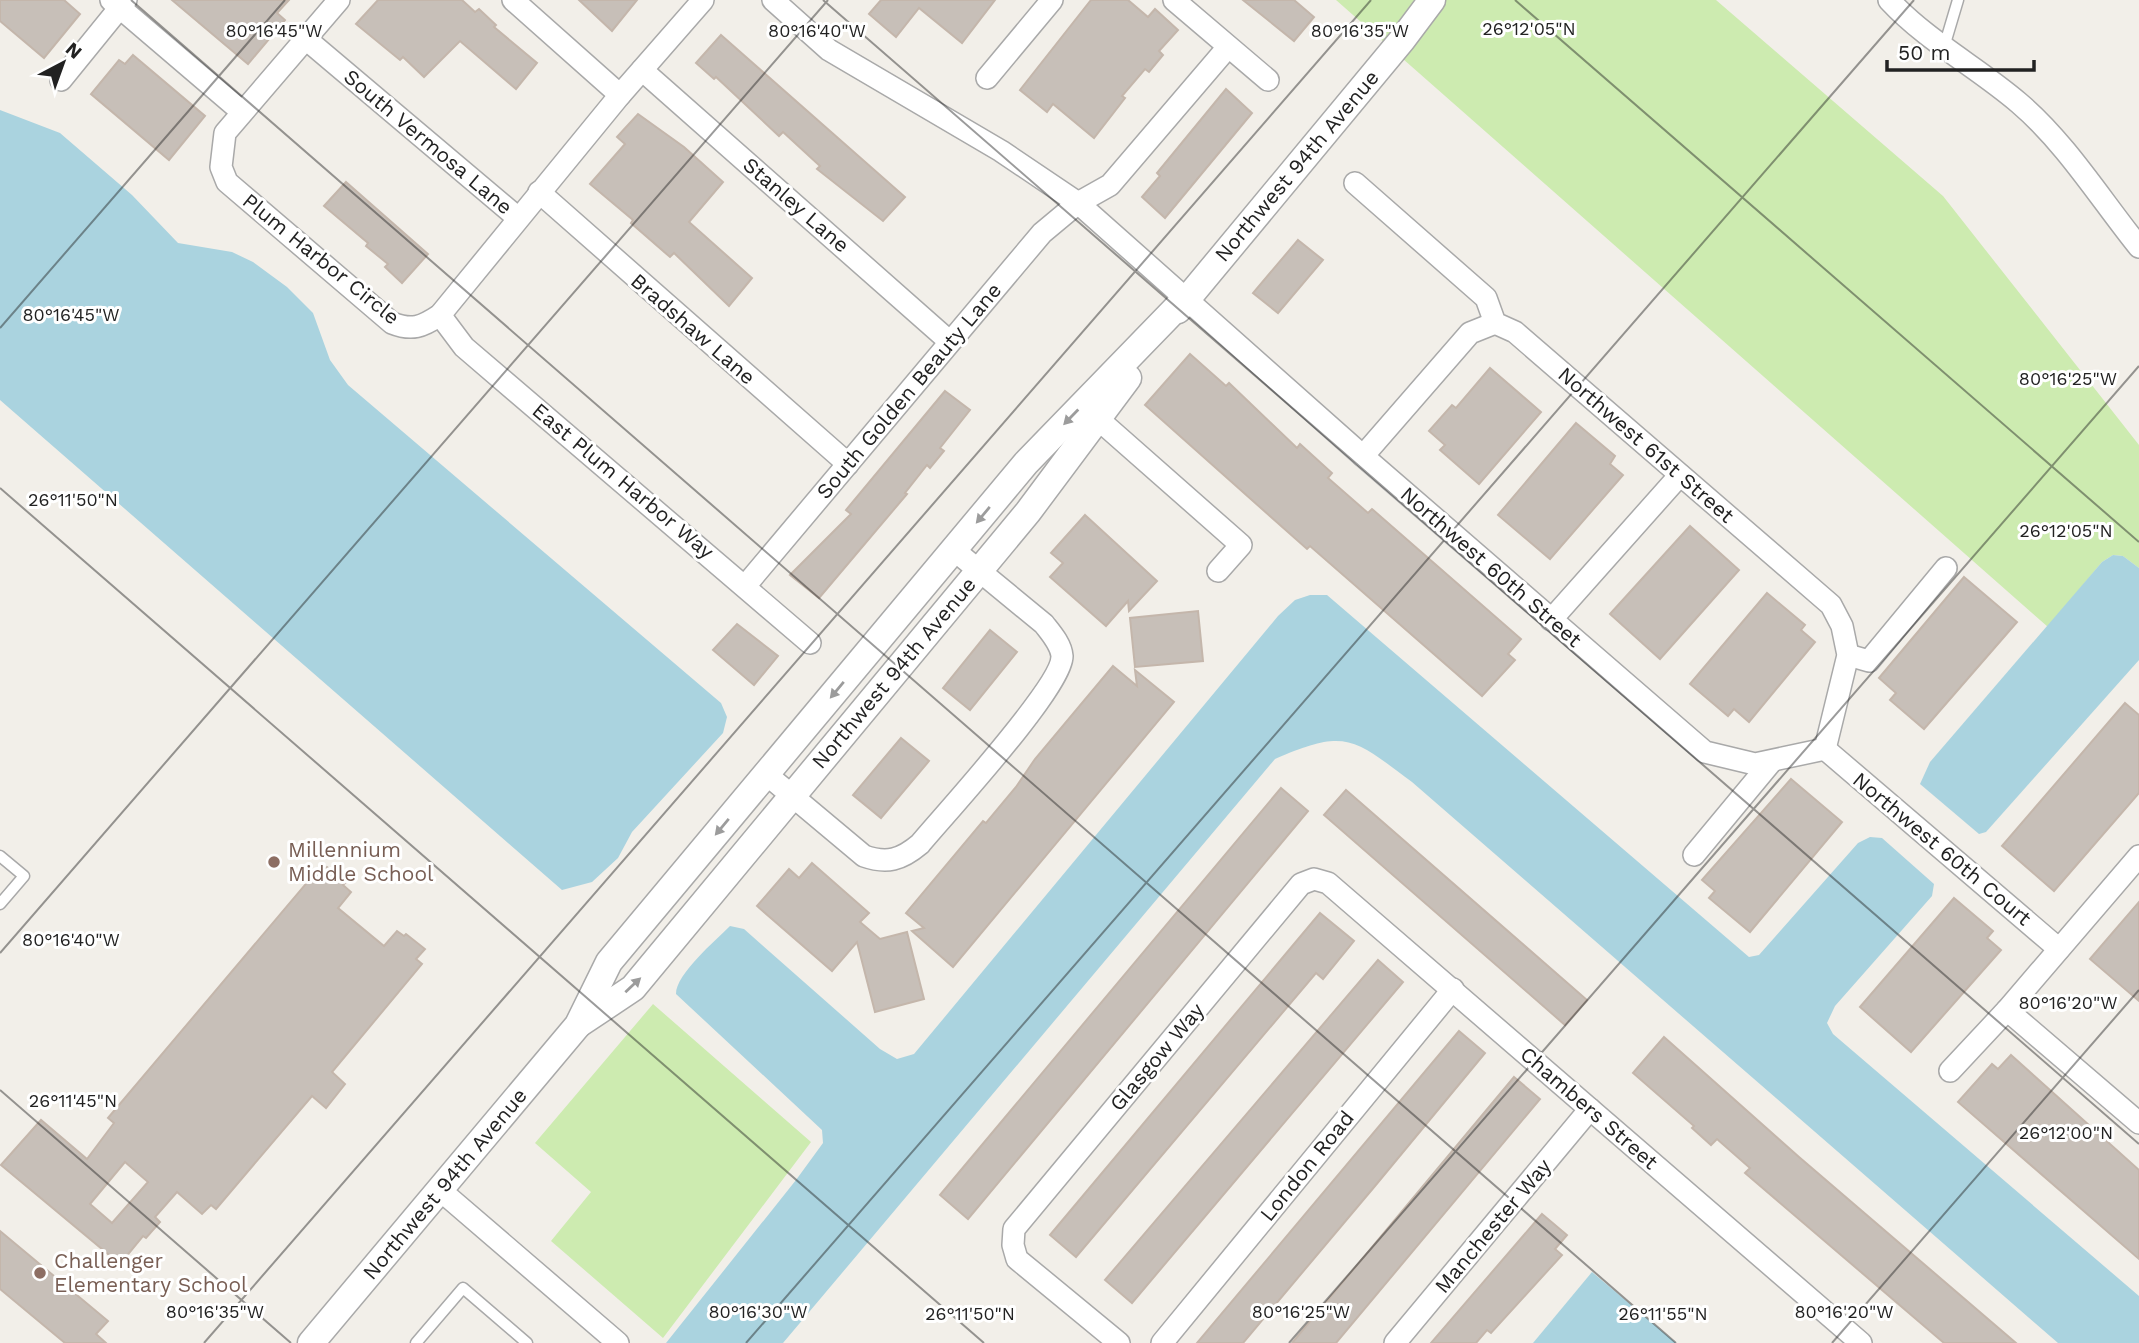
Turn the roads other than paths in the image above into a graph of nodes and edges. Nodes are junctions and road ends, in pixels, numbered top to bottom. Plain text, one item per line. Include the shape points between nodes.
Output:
1 (339, 0) edge
2 (513, 0) edge
3 (703, 0) edge
4 (773, 0) edge
5 (1052, 0) edge
6 (1174, 0) edge
7 (1432, 0) edge
8 (1889, 0) edge
9 (1958, 0) edge
10 (119, 3) edge
11 (306, 39) junction
12 (1228, 47) junction
13 (1944, 47) junction
14 (642, 70) junction
15 (987, 78) dead end
16 (61, 80) dead end
17 (1268, 80) dead end
18 (620, 94) junction
19 (241, 111) junction
20 (1355, 183) dead end
21 (538, 192) junction
22 (1078, 204) junction
23 (517, 218) junction
24 (2139, 247) edge
25 (1187, 298) junction
26 (440, 315) junction
27 (1495, 323) junction
28 (949, 341) junction
29 (1098, 419) junction
30 (1363, 456) junction
31 (848, 464) junction
32 (1680, 475) junction
33 (954, 550) junction
34 (1946, 568) dead end
35 (979, 571) junction
36 (1219, 571) dead end
37 (746, 585) junction
38 (1552, 620) junction
39 (810, 643) dead end
40 (1848, 655) junction
41 (1825, 750) junction
42 (1773, 761) junction
43 (766, 774) junction
44 (792, 795) junction
45 (1695, 855) dead end
46 (0, 856) edge
47 (2137, 862) edge
48 (1314, 879) joint
49 (0, 904) edge
50 (2059, 949) junction
51 (1453, 989) junction
52 (2007, 1010) junction
53 (578, 1025) junction
54 (1950, 1071) dead end
55 (1590, 1109) junction
56 (2139, 1123) edge
57 (440, 1190) junction
58 (612, 1341) edge
59 (312, 1343) edge
60 (416, 1343) edge
61 (527, 1343) edge
62 (1119, 1343) edge
63 (1162, 1343) edge
64 (1395, 1343) edge
65 (1861, 1343) edge

1 - 11 street, Plum Harbor Circle
2 - 18 street
3 - 14 street, Plum Harbor Circle
4 - 22 street, Northwest 60th Street via 829,50 1001,150
5 - 15 street
6 - 12 street
7 - 25 street, Northwest 94th Avenue
8 - 13 street
9 - 13 lane
10 - 16 street
10 - 19 street
11 - 19 street, Plum Harbor Circle
11 - 23 street, South Vermosa Lane
12 - 17 street
12 - 22 street, South Golden Beauty Lane via 1110,184
13 - 24 street via 2029,113
14 - 18 street, Plum Harbor Circle
14 - 28 street, Stanley Lane
18 - 21 street, Plum Harbor Circle
19 - 26 street, Plum Harbor Circle via 225,134 221,150 221,167 228,181 392,323 421,327
20 - 27 street via 1486,298
21 - 23 street, Plum Harbor Circle
21 - 31 street, Bradshaw Lane
22 - 25 street, Northwest 60th Street
22 - 28 street, South Golden Beauty Lane via 1042,233
23 - 26 street, Plum Harbor Circle
25 - 29 street, Northwest 94th Avenue
25 - 30 street, Northwest 60th Street
25 -> 33 street, Northwest 94th Avenue via 1026,463
26 - 37 street, East Plum Harbor Way via 464,347
27 - 30 street via 1470,333
27 - 32 street, Northwest 61st Street via 1515,332
28 - 31 street, South Golden Beauty Lane
29 - 35 street, Northwest 94th Avenue
29 - 36 street via 1241,545
30 - 38 street, Northwest 60th Street
31 - 37 street, South Golden Beauty Lane
32 - 38 street
32 - 40 street, Northwest 61st Street via 1831,605 1842,626
33 - 35 street
33 -> 43 street, Northwest 94th Avenue
34 - 40 street via 1869,661
35 - 44 street, Northwest 94th Avenue
35 - 44 street via 1044,624 1062,656 1058,673 1041,699 946,813 907,855 878,861 864,856
37 - 39 street, East Plum Harbor Way
38 - 42 street, Northwest 60th Street via 1705,752 1755,764
40 - 41 street, Northwest 61st Street
41 - 42 street, Northwest 60th Street
41 - 50 street, Northwest 60th Court
42 - 45 street
43 - 44 street
43 -> 53 street, Northwest 94th Avenue via 609,962
53 -> 44 street, Northwest 94th Avenue via 633,988
46 - 49 lane via 24,876
47 - 50 street
48 - 51 street, Chambers Street via 1328,883
48 - 62 street, Glasgow Way via 1301,884 1014,1229 1017,1259
50 - 52 street
51 - 55 street, Chambers Street
51 - 63 street, London Road
52 - 54 street
52 - 56 street
53 - 57 street, Northwest 94th Avenue
55 - 64 street, Manchester Way
55 - 65 street, Chambers Street
57 - 58 street
57 - 59 street, Northwest 94th Avenue
60 - 61 lane via 463,1288

